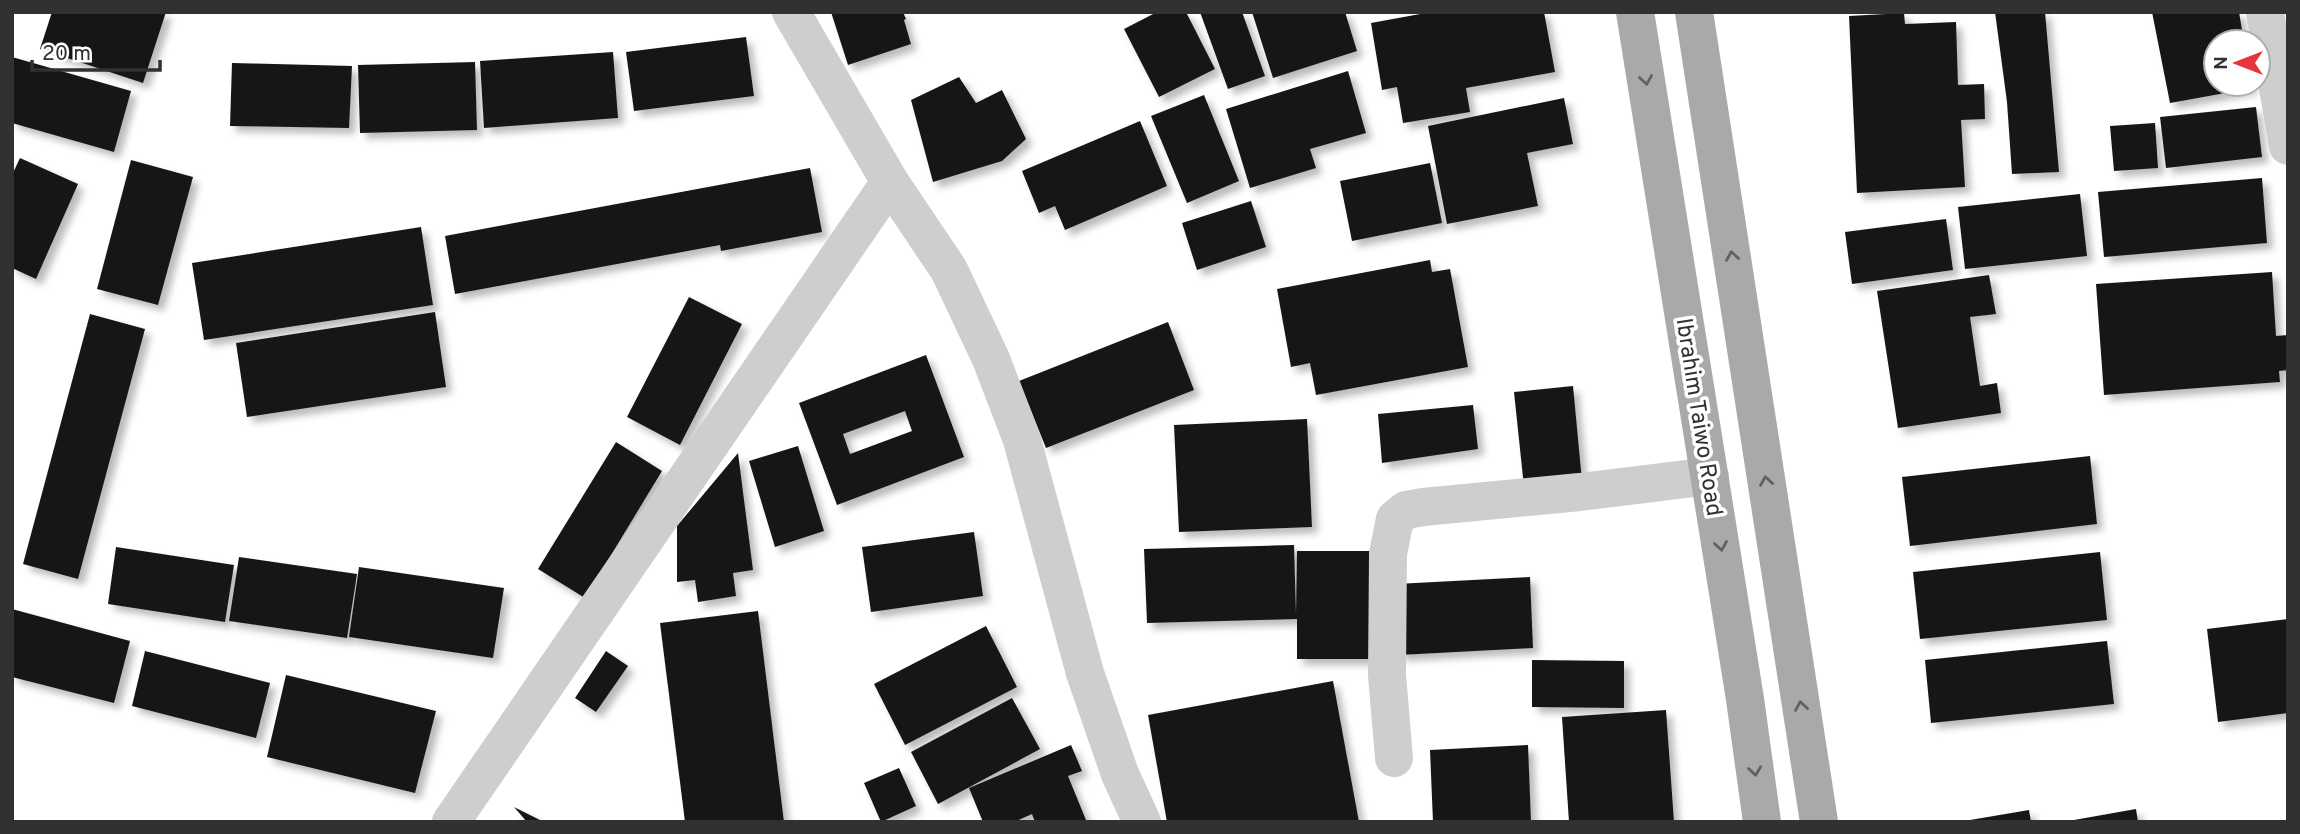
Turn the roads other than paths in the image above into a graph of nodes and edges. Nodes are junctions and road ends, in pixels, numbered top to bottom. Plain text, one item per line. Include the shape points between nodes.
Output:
1 (791, 12) edge
2 (1635, 12) edge
3 (1694, 12) edge
4 (2265, 12) edge
5 (2288, 145) edge
6 (890, 182) junction
7 (1710, 476) junction
8 (1394, 758) dead end
9 (451, 822) edge
10 (1142, 822) edge
11 (1762, 822) edge
12 (1819, 822) edge

1 - 6 street
2 -> 7 main road, Ibrahim Taiwo Road
12 -> 3 main road
4 - 5 street
6 - 9 street
6 - 10 street via 949,270 991,359 1022,440 1085,673
7 - 8 street via 1423,507 1406,510 1395,519 1388,554 1387,675
7 -> 11 main road, Ibrahim Taiwo Road

